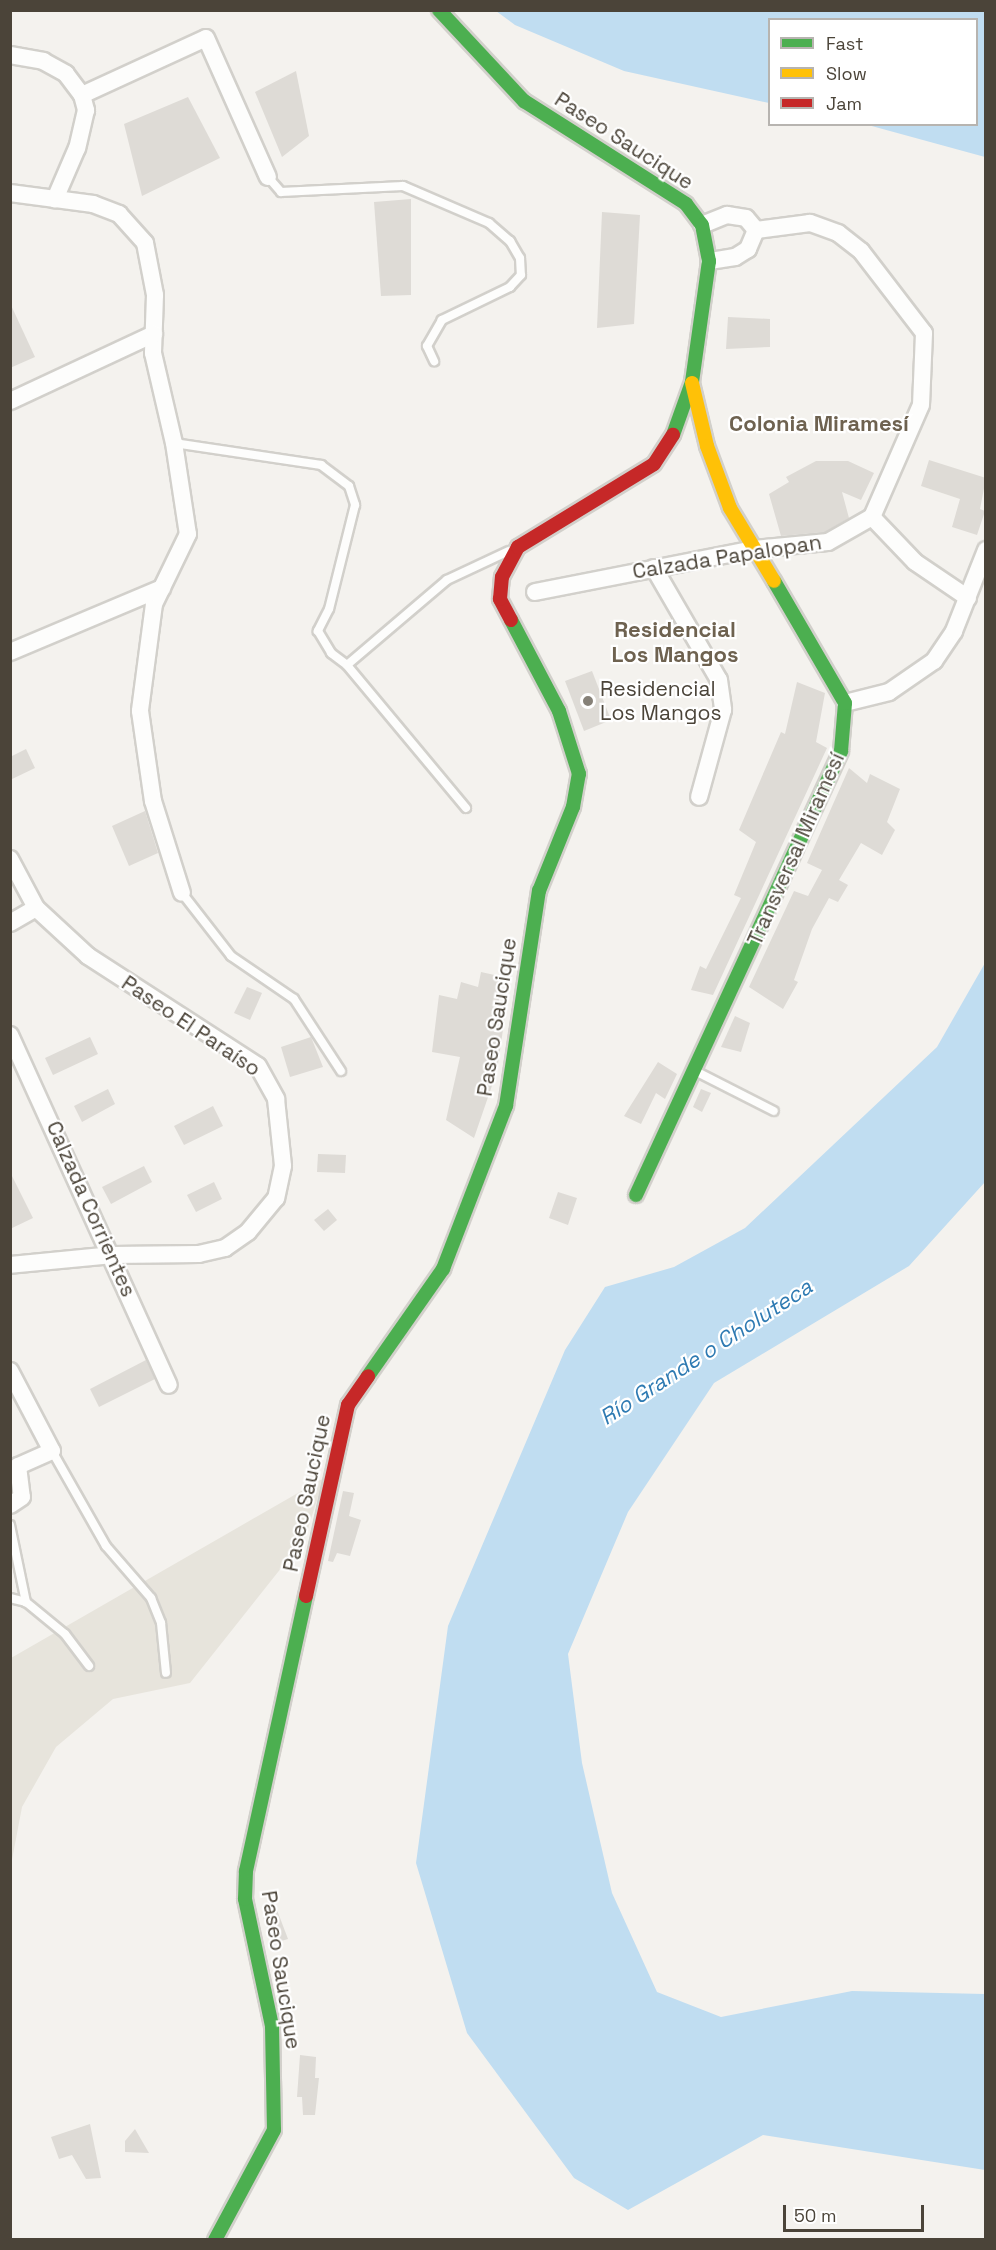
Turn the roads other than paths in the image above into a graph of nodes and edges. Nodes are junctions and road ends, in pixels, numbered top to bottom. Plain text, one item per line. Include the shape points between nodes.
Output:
1 (439, 10) edge
2 (10, 55) edge
3 (82, 94) junction
4 (268, 177) joint
5 (10, 193) edge
6 (55, 199) junction
7 (702, 225) junction
8 (756, 230) junction
9 (709, 261) junction
10 (154, 334) junction
11 (434, 362) dead end
12 (692, 382) junction
13 (10, 401) edge
14 (174, 443) junction
15 (872, 517) junction
16 (518, 547) junction
17 (753, 549) junction
18 (986, 549) edge
19 (654, 568) junction
20 (162, 588) junction
21 (535, 592) dead end
22 (968, 598) junction
23 (10, 652) edge
24 (347, 665) junction
25 (844, 703) junction
26 (699, 797) dead end
27 (466, 808) dead end
28 (10, 859) edge
29 (182, 893) joint
30 (36, 908) junction
31 (10, 923) edge
32 (10, 1035) edge
33 (341, 1071) dead end
34 (694, 1071) junction
35 (774, 1111) dead end
36 (636, 1195) dead end
37 (113, 1255) junction
38 (10, 1265) edge
39 (10, 1371) edge
40 (169, 1385) dead end
41 (52, 1451) junction
42 (14, 1460) edge
43 (10, 1505) edge
44 (10, 1525) edge
45 (10, 1598) edge
46 (26, 1602) junction
47 (89, 1666) dead end
48 (166, 1673) dead end
49 (214, 2240) edge

1 - 7 street, Paseo Saucique via 524,101 686,204
2 - 3 street via 43,61 66,74
3 - 4 street via 206,38
3 - 6 street via 86,110 77,148
4 - 11 lane via 281,192 403,186 489,223 510,241 520,258 521,275 510,287 442,320 427,346
5 - 6 street
6 - 10 street via 93,204 119,214 134,226 145,243 155,295
7 - 8 street via 727,215 746,218
7 - 9 street, Paseo Saucique
8 - 9 street via 748,249 735,257
8 - 15 street via 810,223 838,233 861,251 924,333 921,405
9 - 12 street, Paseo Saucique
10 - 13 street
10 - 14 street via 153,353
12 - 16 street, Paseo Saucique via 674,433 654,464
12 - 17 street via 707,446 738,524
14 - 20 street via 188,534
14 - 24 lane via 321,465 349,486 355,505 329,609 318,631 331,653
15 - 17 street, Calzada Papalopan via 828,542
15 - 22 street via 915,562
16 - 24 lane via 447,580
16 - 49 street, Paseo Saucique via 502,577 500,599 559,711 579,774 573,807 539,891 506,1106 443,1269 348,1405 341,1432 246,1871 245,1899 272,2026 274,2130 234,2212
17 - 19 street, Calzada Papalopan
17 - 25 street via 836,682
18 - 22 street
19 - 21 street, Calzada Papalopan
19 - 26 street via 719,680 723,710
20 - 23 street
20 - 29 street via 154,604 143,668 142,733 153,801
22 - 25 street via 954,632 934,661 889,692
24 - 27 lane
25 - 34 street, Transversal Miramesí via 842,751
28 - 30 street, Paseo El Paraíso
29 - 33 lane via 231,956 294,999
30 - 31 street
30 - 37 street, Paseo El Paraíso via 88,956 148,999 258,1066 276,1099 283,1166 279,1187 276,1198 248,1233 225,1248 199,1254
32 - 37 street, Calzada Corrientes
34 - 35 lane
34 - 36 street, Transversal Miramesí
37 - 38 street, Paseo El Paraíso
37 - 40 street, Calzada Corrientes
39 - 41 street
41 - 42 street
41 - 48 lane via 106,1546 151,1598 161,1623
42 - 43 street via 22,1497
44 - 46 lane
45 - 46 lane
46 - 47 lane via 65,1634

